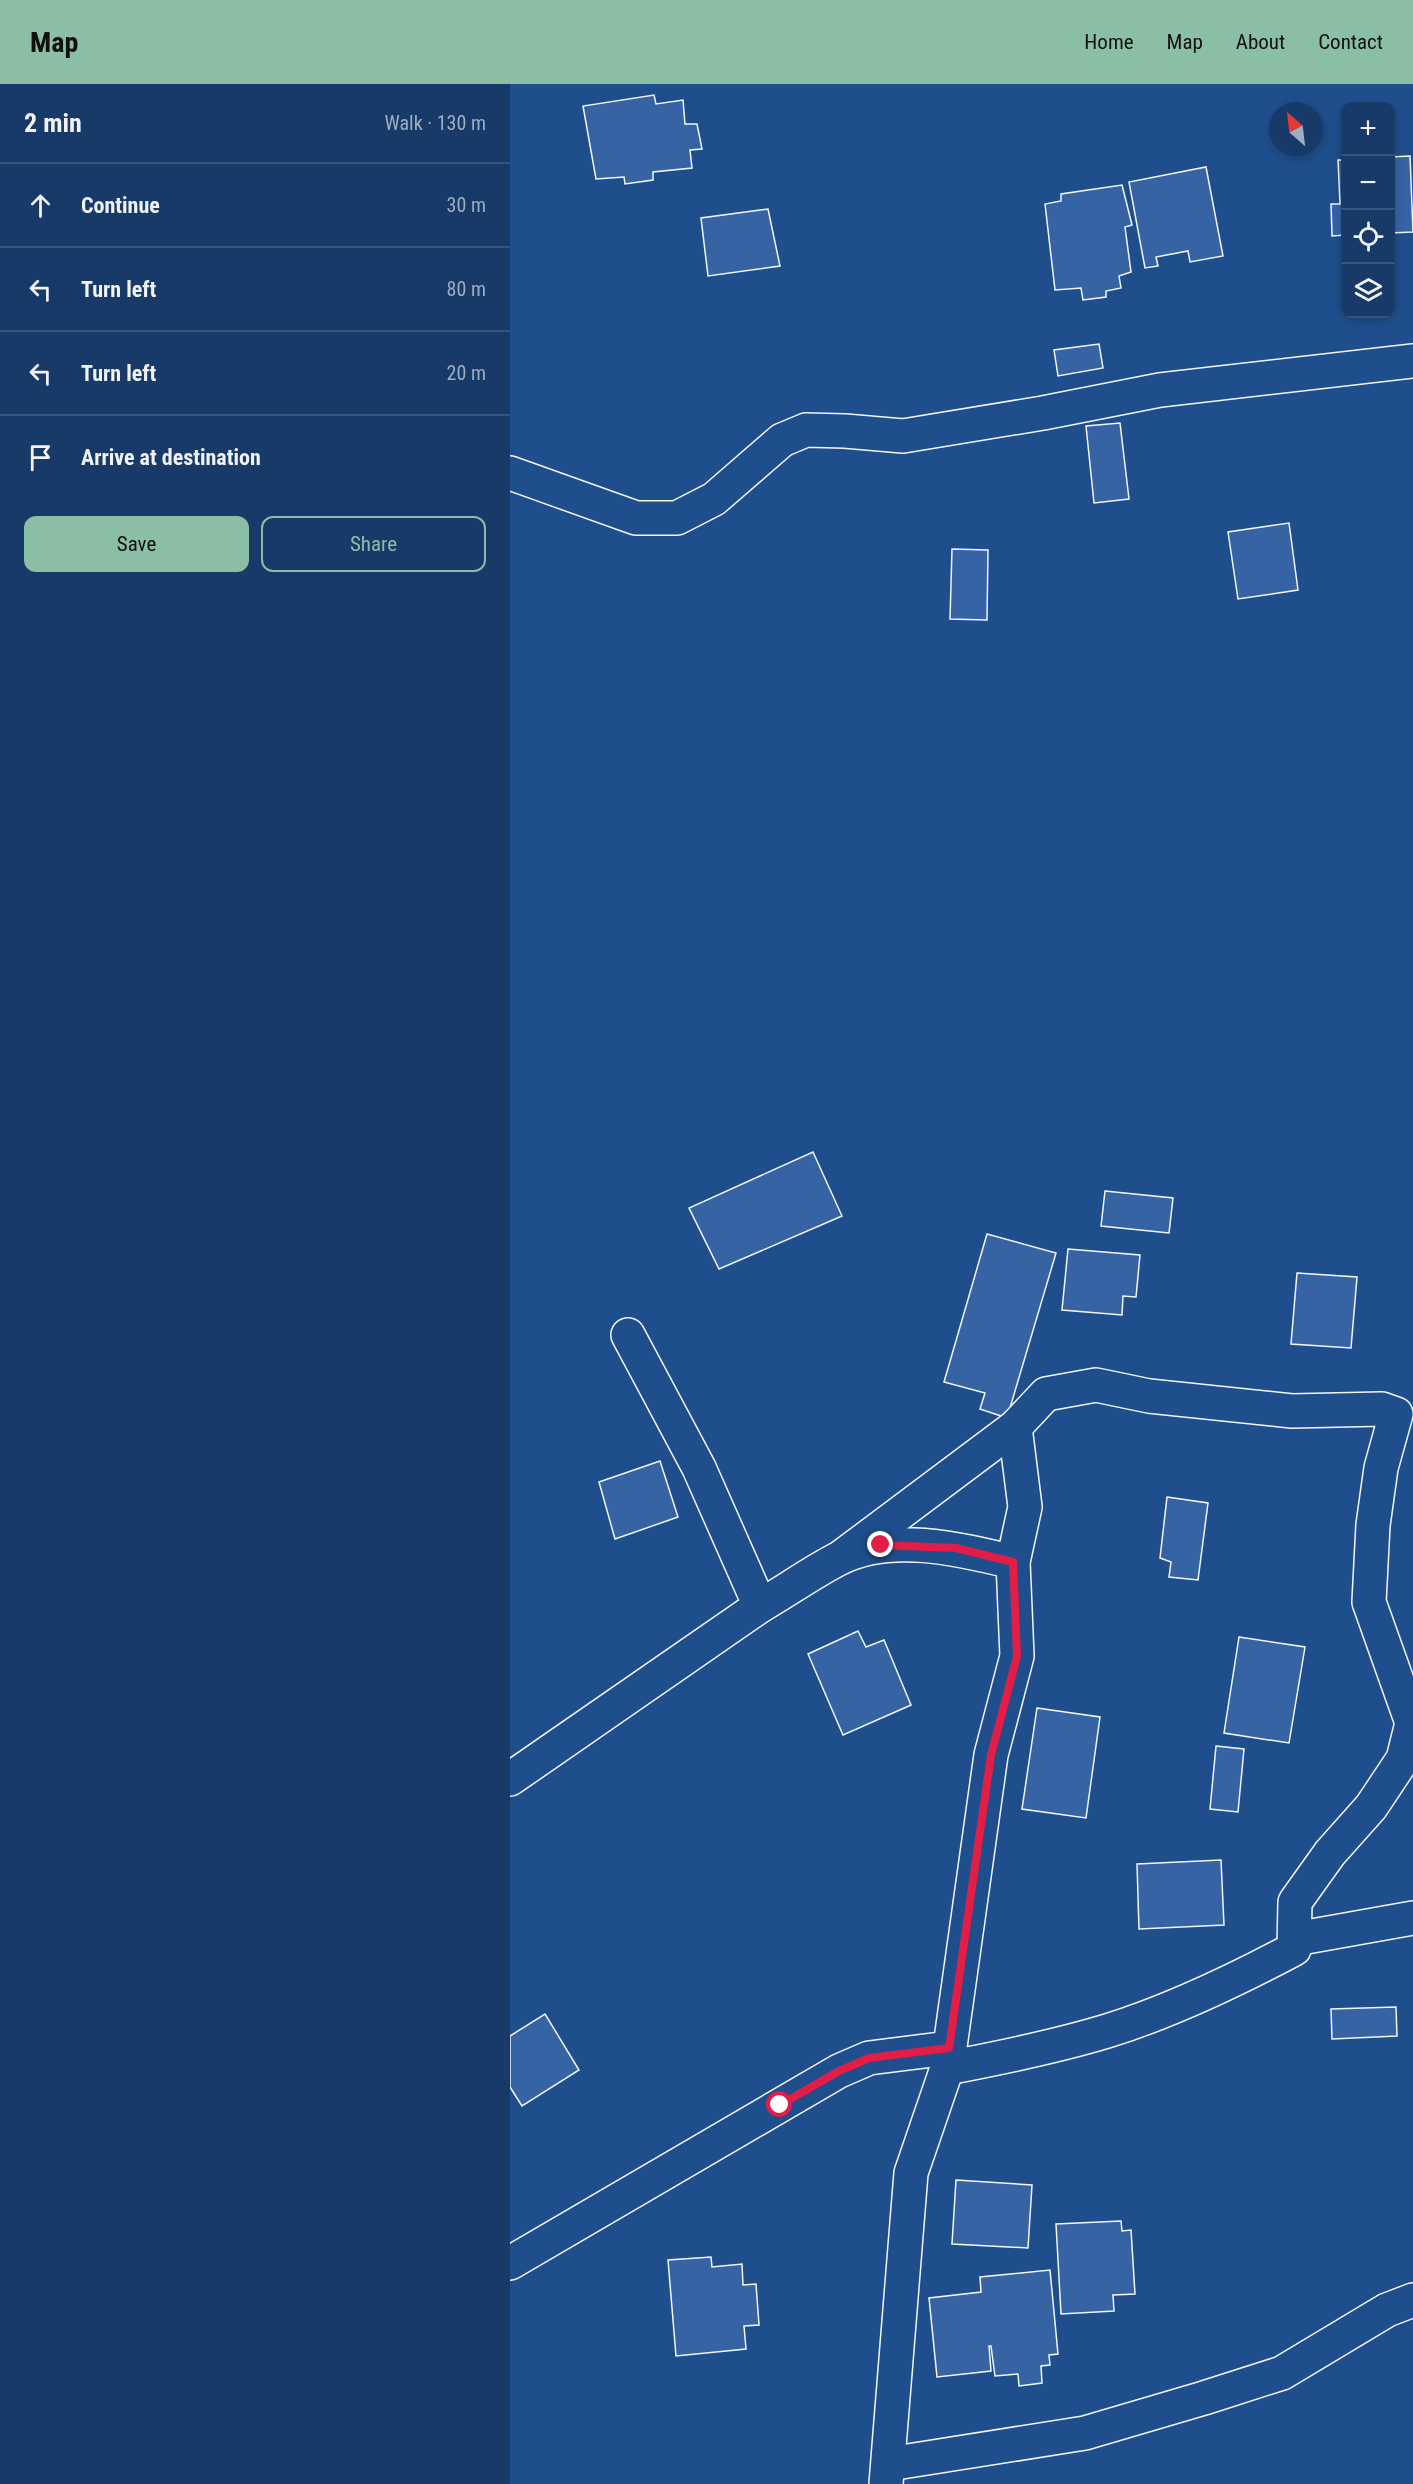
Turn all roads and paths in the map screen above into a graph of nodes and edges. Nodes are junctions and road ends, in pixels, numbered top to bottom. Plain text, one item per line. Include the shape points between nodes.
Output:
1 (1413, 361) edge
2 (510, 472) edge
3 (628, 1335) dead end
4 (1015, 1427) junction
5 (840, 1558) junction
6 (1013, 1562) junction
7 (760, 1606) junction
8 (510, 1779) edge
9 (1413, 1918) edge
10 (1295, 1939) junction
11 (948, 2058) junction
12 (510, 2264) edge
13 (1413, 2300) edge
14 (888, 2474) edge

1 - 2 street via 1160,390 903,436 806,430 782,440 714,499 677,518 636,518
3 - 7 street via 699,1468
4 - 5 street
4 - 6 street via 1024,1507
4 - 10 street via 1046,1394 1096,1385 1149,1396 1292,1411 1382,1409 1396,1414 1376,1502 1369,1602 1412,1723 1403,1759 1371,1807 1330,1853 1295,1902
5 - 6 street via 881,1545 956,1548
5 - 7 street
6 - 11 street via 1017,1656 991,1755
7 - 8 street
9 - 10 street
10 - 11 street via 1294,1949 1230,1984 1108,2031 1019,2054
11 - 12 street via 869,2058 839,2071
11 - 14 street via 911,2173
13 - 14 street via 1387,2310 1282,2373 1085,2433

